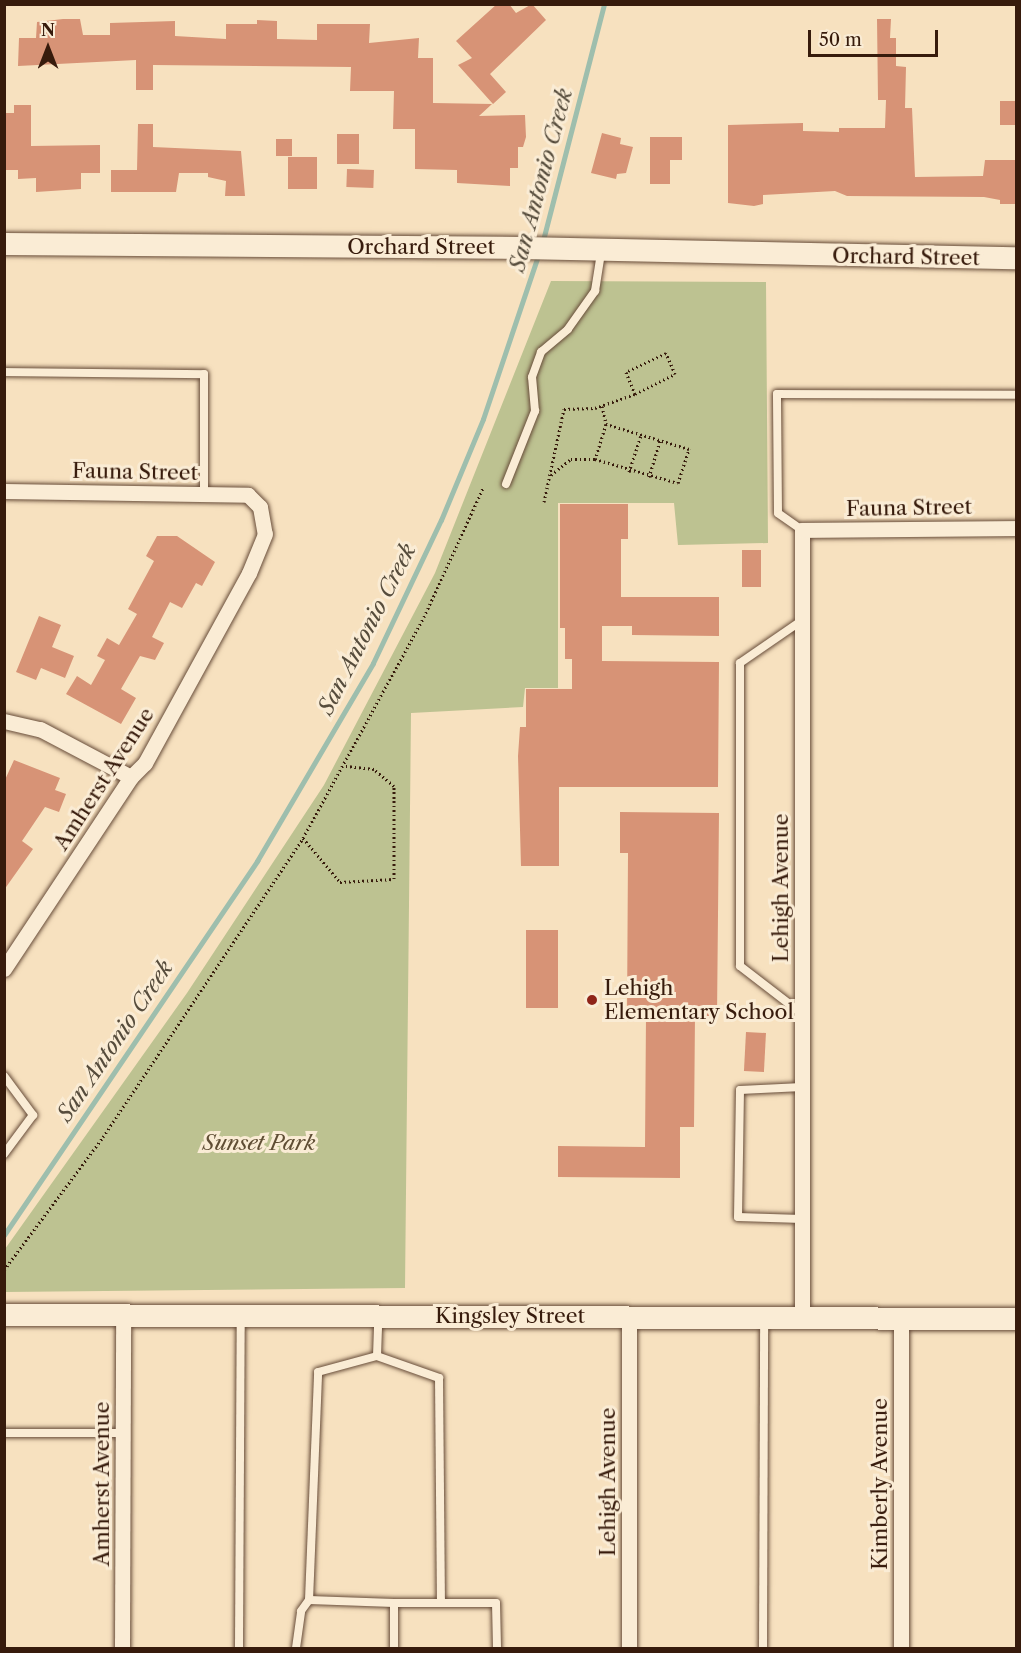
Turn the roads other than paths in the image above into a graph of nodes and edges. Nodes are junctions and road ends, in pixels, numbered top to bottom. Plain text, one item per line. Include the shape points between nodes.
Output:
1 (4, 244) edge
2 (601, 250) junction
3 (1017, 258) edge
4 (4, 372) edge
5 (1017, 395) edge
6 (506, 484) dead end
7 (4, 491) edge
8 (204, 494) junction
9 (260, 507) joint
10 (1017, 528) edge
11 (802, 530) junction
12 (802, 620) junction
13 (4, 721) edge
14 (131, 777) junction
15 (4, 969) edge
16 (802, 1014) junction
17 (4, 1076) edge
18 (802, 1087) junction
19 (4, 1154) edge
20 (802, 1218) junction
21 (4, 1316) edge
22 (629, 1316) junction
23 (378, 1317) junction
24 (764, 1317) junction
25 (241, 1318) junction
26 (802, 1318) junction
27 (123, 1319) junction
28 (901, 1319) junction
29 (1017, 1319) edge
30 (377, 1356) junction
31 (4, 1433) edge
32 (123, 1433) junction
33 (309, 1600) junction
34 (441, 1602) junction
35 (394, 1603) junction
36 (122, 1648) edge
37 (239, 1648) edge
38 (296, 1648) edge
39 (394, 1648) edge
40 (497, 1648) edge
41 (629, 1648) edge
42 (763, 1648) edge
43 (901, 1648) edge

1 - 2 main road, Orchard Street
2 - 3 main road, Orchard Street
2 - 6 lane via 595,291 568,329 541,352 532,377 535,411
4 - 8 lane via 204,374
5 - 11 lane via 777,394 778,513
7 - 8 street, Fauna Street
8 - 9 street, Fauna Street via 248,495
9 - 14 street, Amherst Avenue via 265,534 249,573 145,763
10 - 11 street, Fauna Street
11 - 12 street, Lehigh Avenue
12 - 16 street, Lehigh Avenue
12 - 16 lane via 740,663 740,966
13 - 14 street via 40,729
14 - 15 street, Amherst Avenue
16 - 18 street, Lehigh Avenue
17 - 19 lane via 33,1115
18 - 20 street, Lehigh Avenue
18 - 20 lane via 740,1090 738,1217
20 - 26 street, Lehigh Avenue
21 - 27 main road, Kingsley Street
22 - 23 main road, Kingsley Street
22 - 24 main road, Kingsley Street
22 - 41 street, Lehigh Avenue
23 - 25 main road, Kingsley Street
23 - 30 lane
24 - 26 main road, Kingsley Street
24 - 42 lane
25 - 27 main road, Kingsley Street
25 - 37 lane
26 - 28 main road, Kingsley Street
27 - 32 street, Amherst Avenue
28 - 29 main road, Kingsley Street
28 - 43 street, Kimberly Avenue
30 - 33 lane via 318,1372
30 - 34 lane via 439,1378
31 - 32 lane
32 - 36 street, Amherst Avenue
33 - 35 lane
33 - 38 lane via 300,1611
34 - 35 lane
34 - 40 lane via 496,1603
35 - 39 lane

